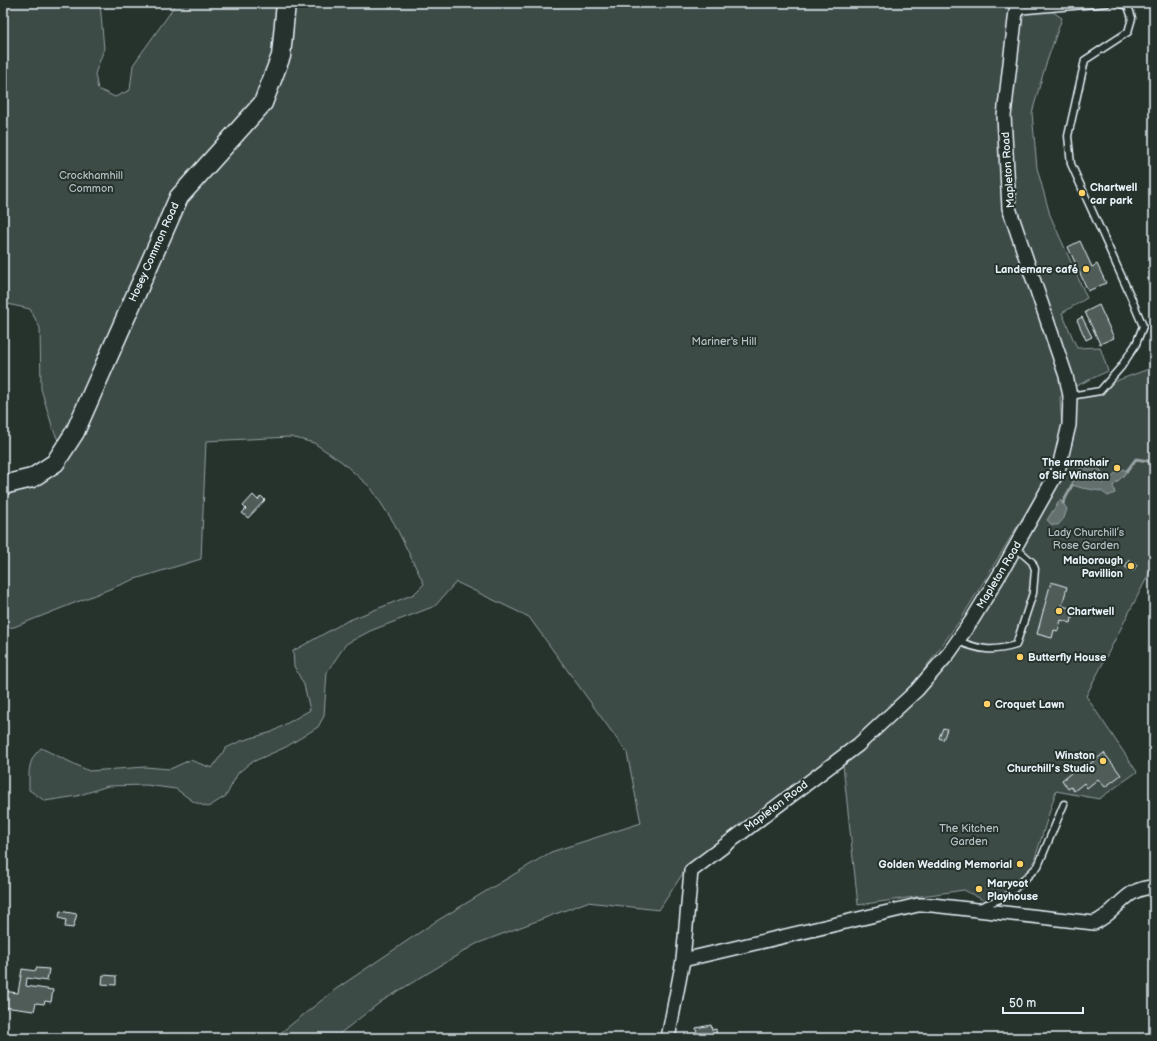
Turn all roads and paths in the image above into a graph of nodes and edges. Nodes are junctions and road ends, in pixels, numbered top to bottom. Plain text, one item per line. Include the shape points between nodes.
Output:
1 (286, 3) edge
2 (1107, 3) edge
3 (1117, 3) edge
4 (1018, 7) edge
5 (1070, 396) junction
6 (3, 485) edge
7 (1015, 547) junction
8 (958, 641) junction
9 (1064, 804) dead end
10 (1154, 887) edge
11 (971, 910) junction
12 (683, 960) junction
13 (668, 1038) edge

1 - 6 main road, Hosey Common Road via 281,56 263,104 179,197 75,432 55,463 32,478
2 - 4 lane
3 - 5 lane via 1128,6 1132,18 1128,32 1085,60 1068,136 1071,164 1143,326 1136,344 1121,367 1100,391
4 - 5 street, Mapleton Road via 1004,116 1009,208 1066,376
5 - 7 street, Mapleton Road via 1069,425 1058,471
7 - 8 street, Mapleton Road
7 - 8 lane via 1035,568 1033,593 1016,646 1002,650 985,650
8 - 12 street, Mapleton Road via 917,690 858,745 691,871
9 - 11 lane via 1038,866 1006,898
10 - 11 street via 1130,894 1103,919 1094,923
11 - 12 street via 918,905
12 - 13 street, Mapleton Road

